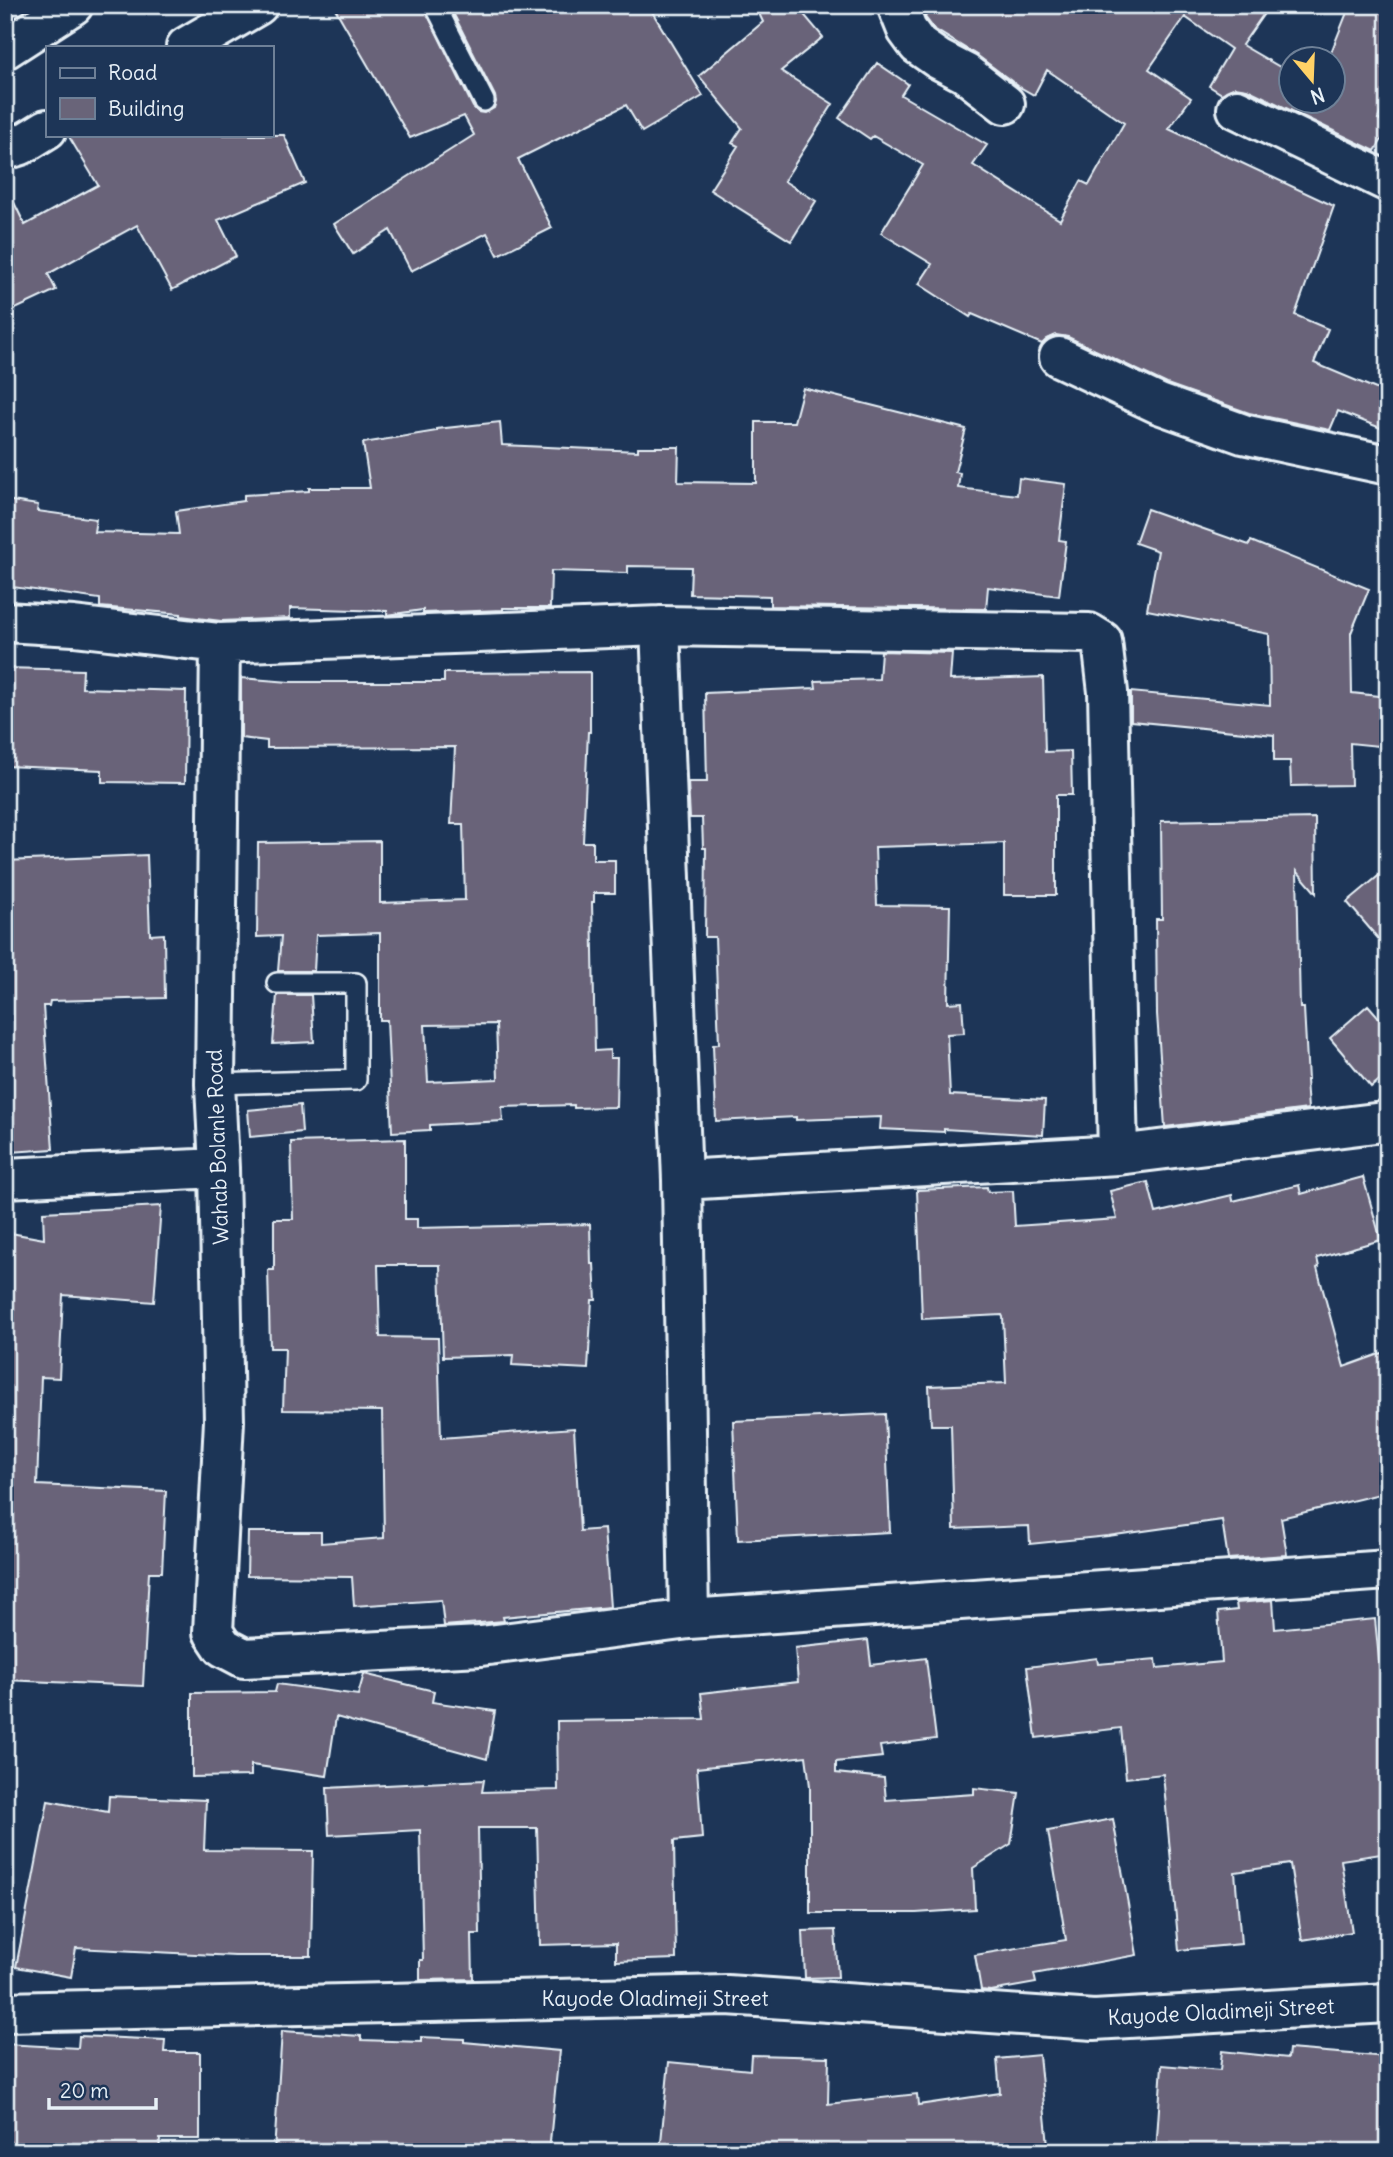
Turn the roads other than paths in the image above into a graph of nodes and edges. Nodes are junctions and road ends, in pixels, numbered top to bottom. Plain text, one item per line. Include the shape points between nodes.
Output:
1 (73, 5) edge
2 (258, 5) edge
3 (435, 5) edge
4 (897, 5) edge
5 (188, 46) edge
6 (5, 49) edge
7 (484, 101) dead end
8 (1004, 104) dead end
9 (1237, 109) dead end
10 (46, 130) edge
11 (5, 150) edge
12 (1388, 181) edge
13 (1059, 358) dead end
14 (1388, 465) edge
15 (5, 622) edge
16 (660, 626) junction
17 (220, 643) junction
18 (277, 983) dead end
19 (215, 1084) junction
20 (1386, 1121) edge
21 (1118, 1155) junction
22 (219, 1168) junction
23 (5, 1178) edge
24 (682, 1180) junction
25 (1388, 1570) edge
26 (689, 1619) junction
27 (1388, 2003) edge
28 (5, 2012) edge

1 - 6 street
2 - 5 street
3 - 7 lane
4 - 8 street via 918,45
9 - 12 street
10 - 11 street
13 - 14 street via 1160,404 1243,434
15 - 17 street
16 - 17 street
16 - 21 street via 1088,632 1102,641 1108,692
16 - 24 street
17 - 19 street, Wahab Bolanle Road
18 - 19 lane via 356,983 356,1080
19 - 22 street, Wahab Bolanle Road
20 - 21 street
21 - 24 street
22 - 23 street
22 - 26 street, Wahab Bolanle Road via 224,1421 213,1632 223,1647 244,1658 481,1646
24 - 26 street
25 - 26 street
27 - 28 street, Kayode Oladimeji Street via 1094,2020 727,1995

